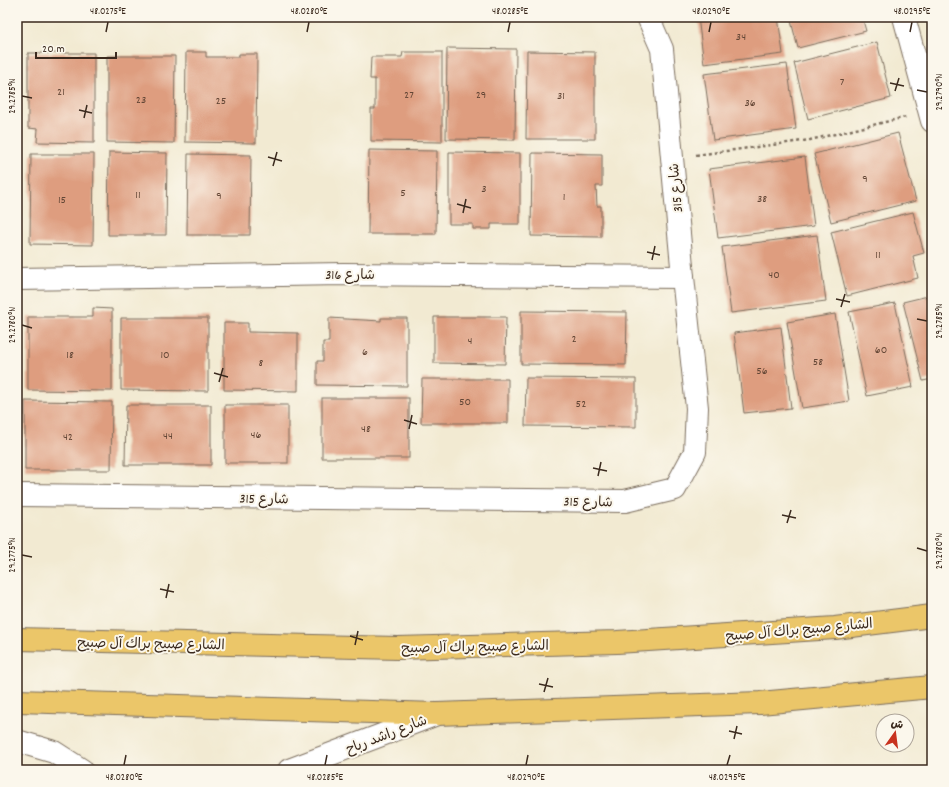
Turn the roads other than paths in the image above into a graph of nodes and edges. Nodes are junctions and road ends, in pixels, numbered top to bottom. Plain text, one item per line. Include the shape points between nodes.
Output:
1 (648, 17) edge
2 (904, 17) edge
3 (931, 116) edge
4 (683, 278) junction
5 (17, 279) edge
6 (17, 495) edge
7 (932, 616) edge
8 (17, 639) edge
9 (932, 687) edge
10 (17, 700) edge
11 (437, 714) junction
12 (17, 741) edge
13 (82, 770) edge
14 (290, 770) edge

1 - 4 street, شارع 315 via 662,49
2 - 3 street
4 - 5 street, شارع 316 via 343,274
4 - 6 street, شارع 315 via 697,408 695,452 675,489 625,501
7 - 8 main road, الشارع صبيح براك آل صبيح via 835,628 617,642 398,648
9 - 11 main road via 760,703
10 - 11 main road
11 - 14 street, شارع راشد رباح
12 - 13 street via 54,752

